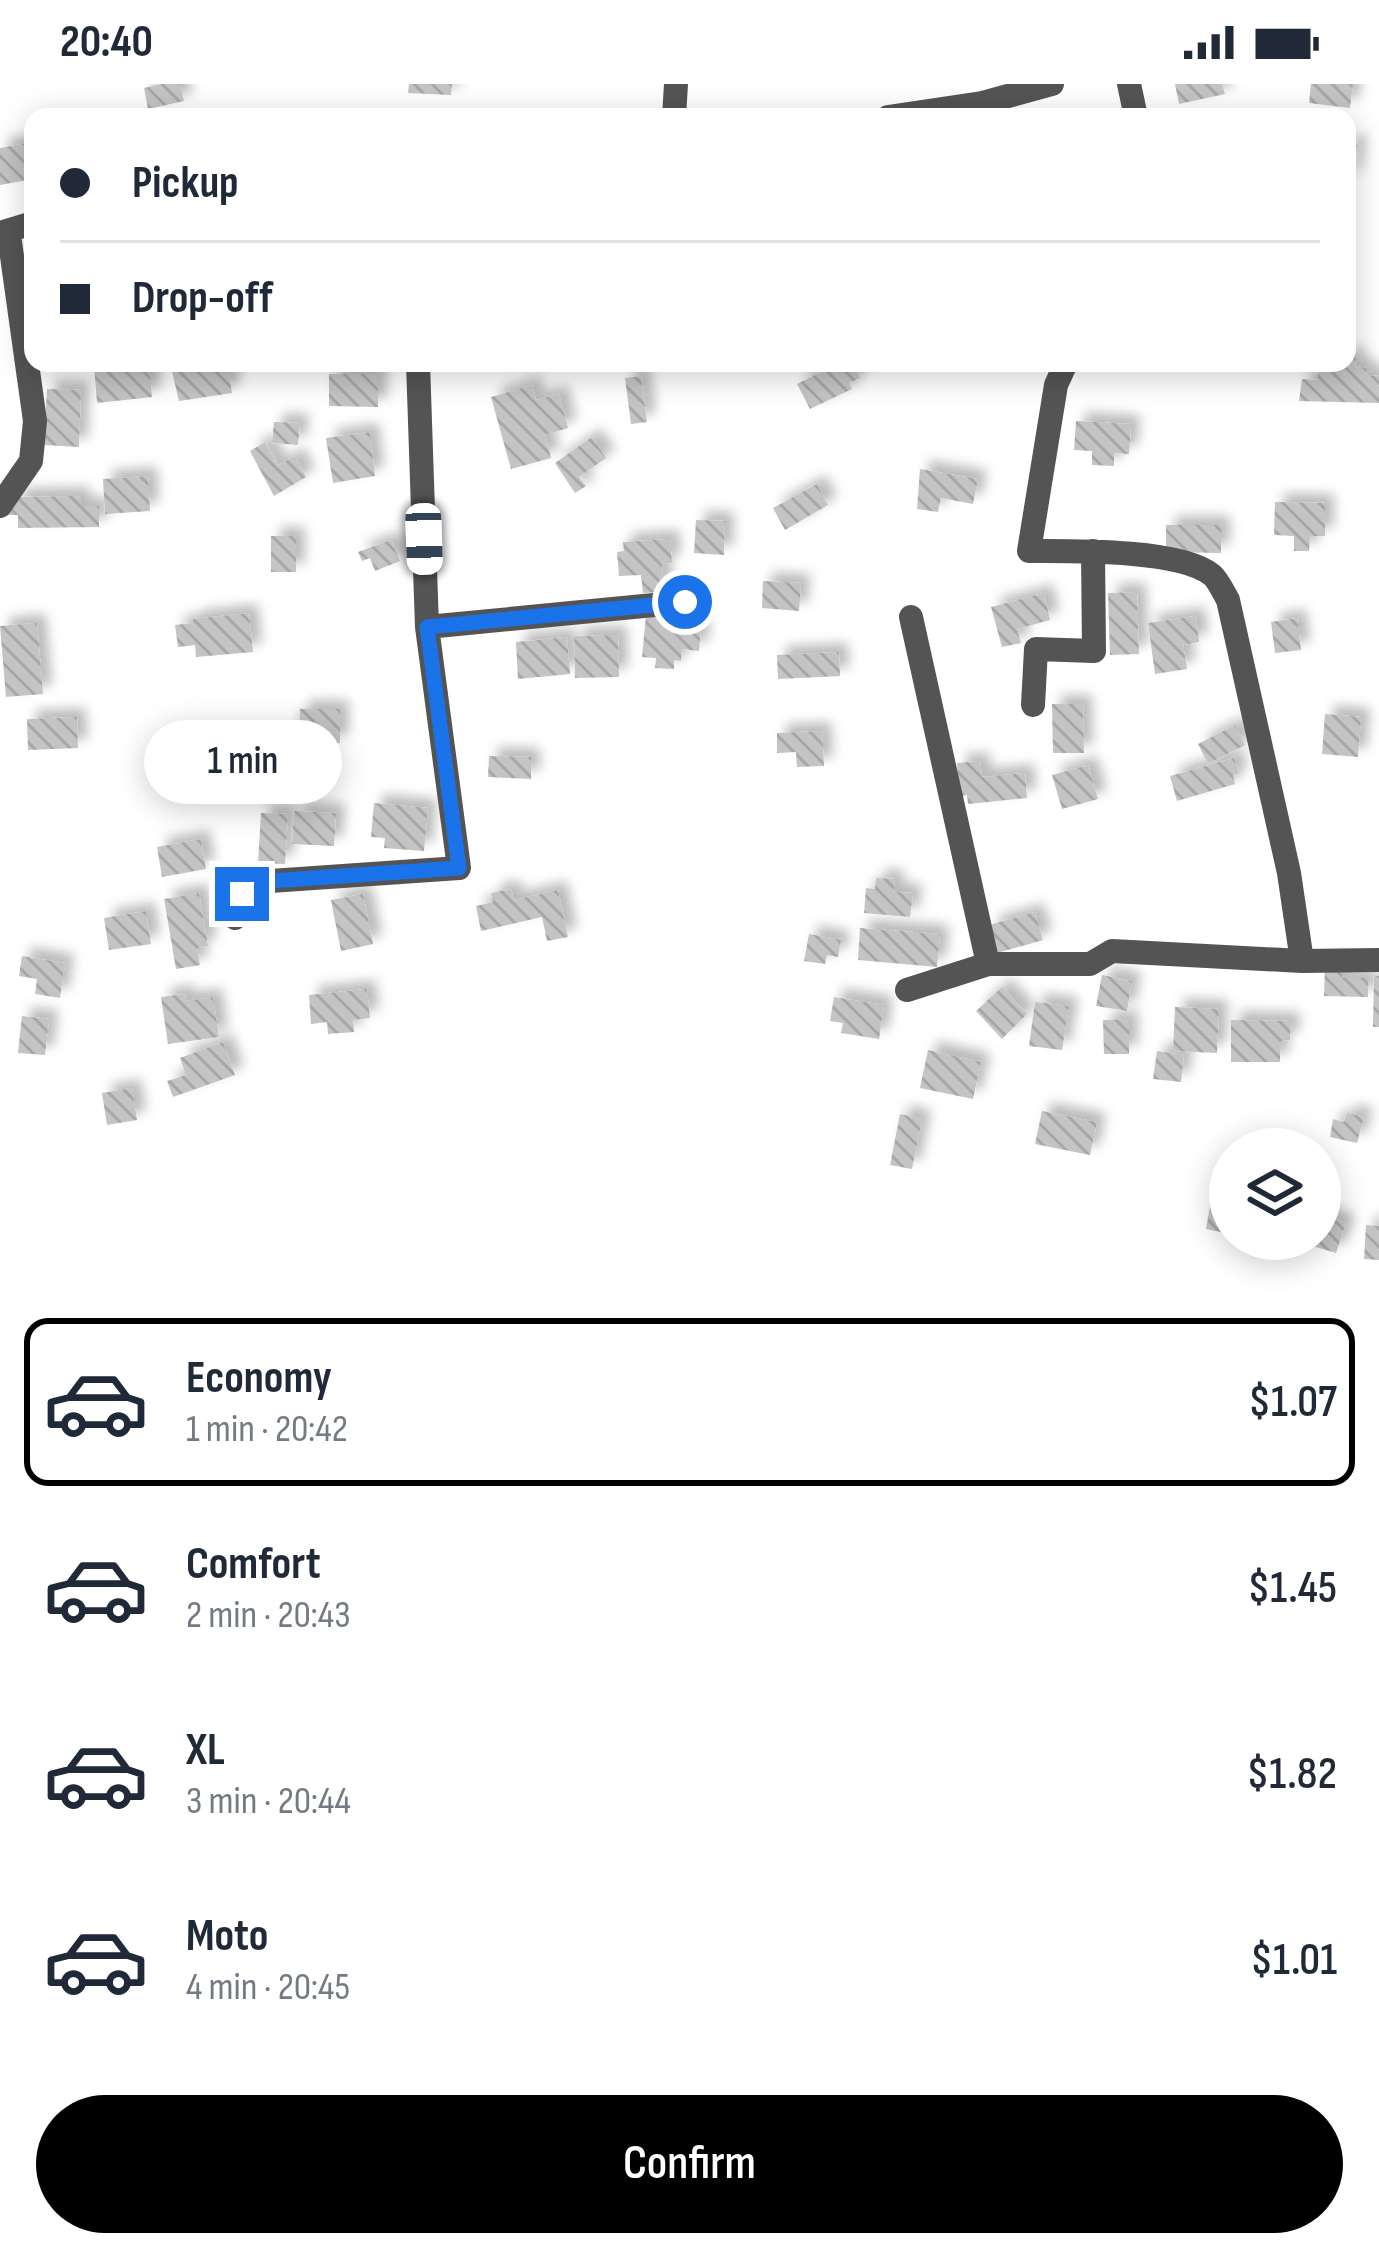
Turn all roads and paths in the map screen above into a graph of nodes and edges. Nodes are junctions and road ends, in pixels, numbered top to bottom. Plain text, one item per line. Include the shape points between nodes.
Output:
1 (1052, 84) edge
2 (953, 108) edge
3 (0, 234) edge
4 (24, 342) edge
5 (28, 372) edge
6 (418, 372) edge
7 (1062, 372) edge
8 (0, 506) edge
9 (1093, 551) junction
10 (685, 602) dead end
11 (911, 617) dead end
12 (427, 627) junction
13 (1034, 706) dead end
14 (235, 918) dead end
15 (1379, 960) edge
16 (1302, 961) junction
17 (988, 964) junction
18 (907, 990) dead end

1 - 2 street
3 - 4 street via 10,242
5 - 8 street via 31,461
6 - 12 street
7 - 9 street via 1029,551
9 - 13 street via 1094,651 1036,649
9 - 16 street via 1211,574 1228,600
10 - 12 street
11 - 17 street
12 - 14 street via 459,868 256,882 242,894
15 - 16 street
16 - 17 street via 1112,951 1090,964
17 - 18 street

